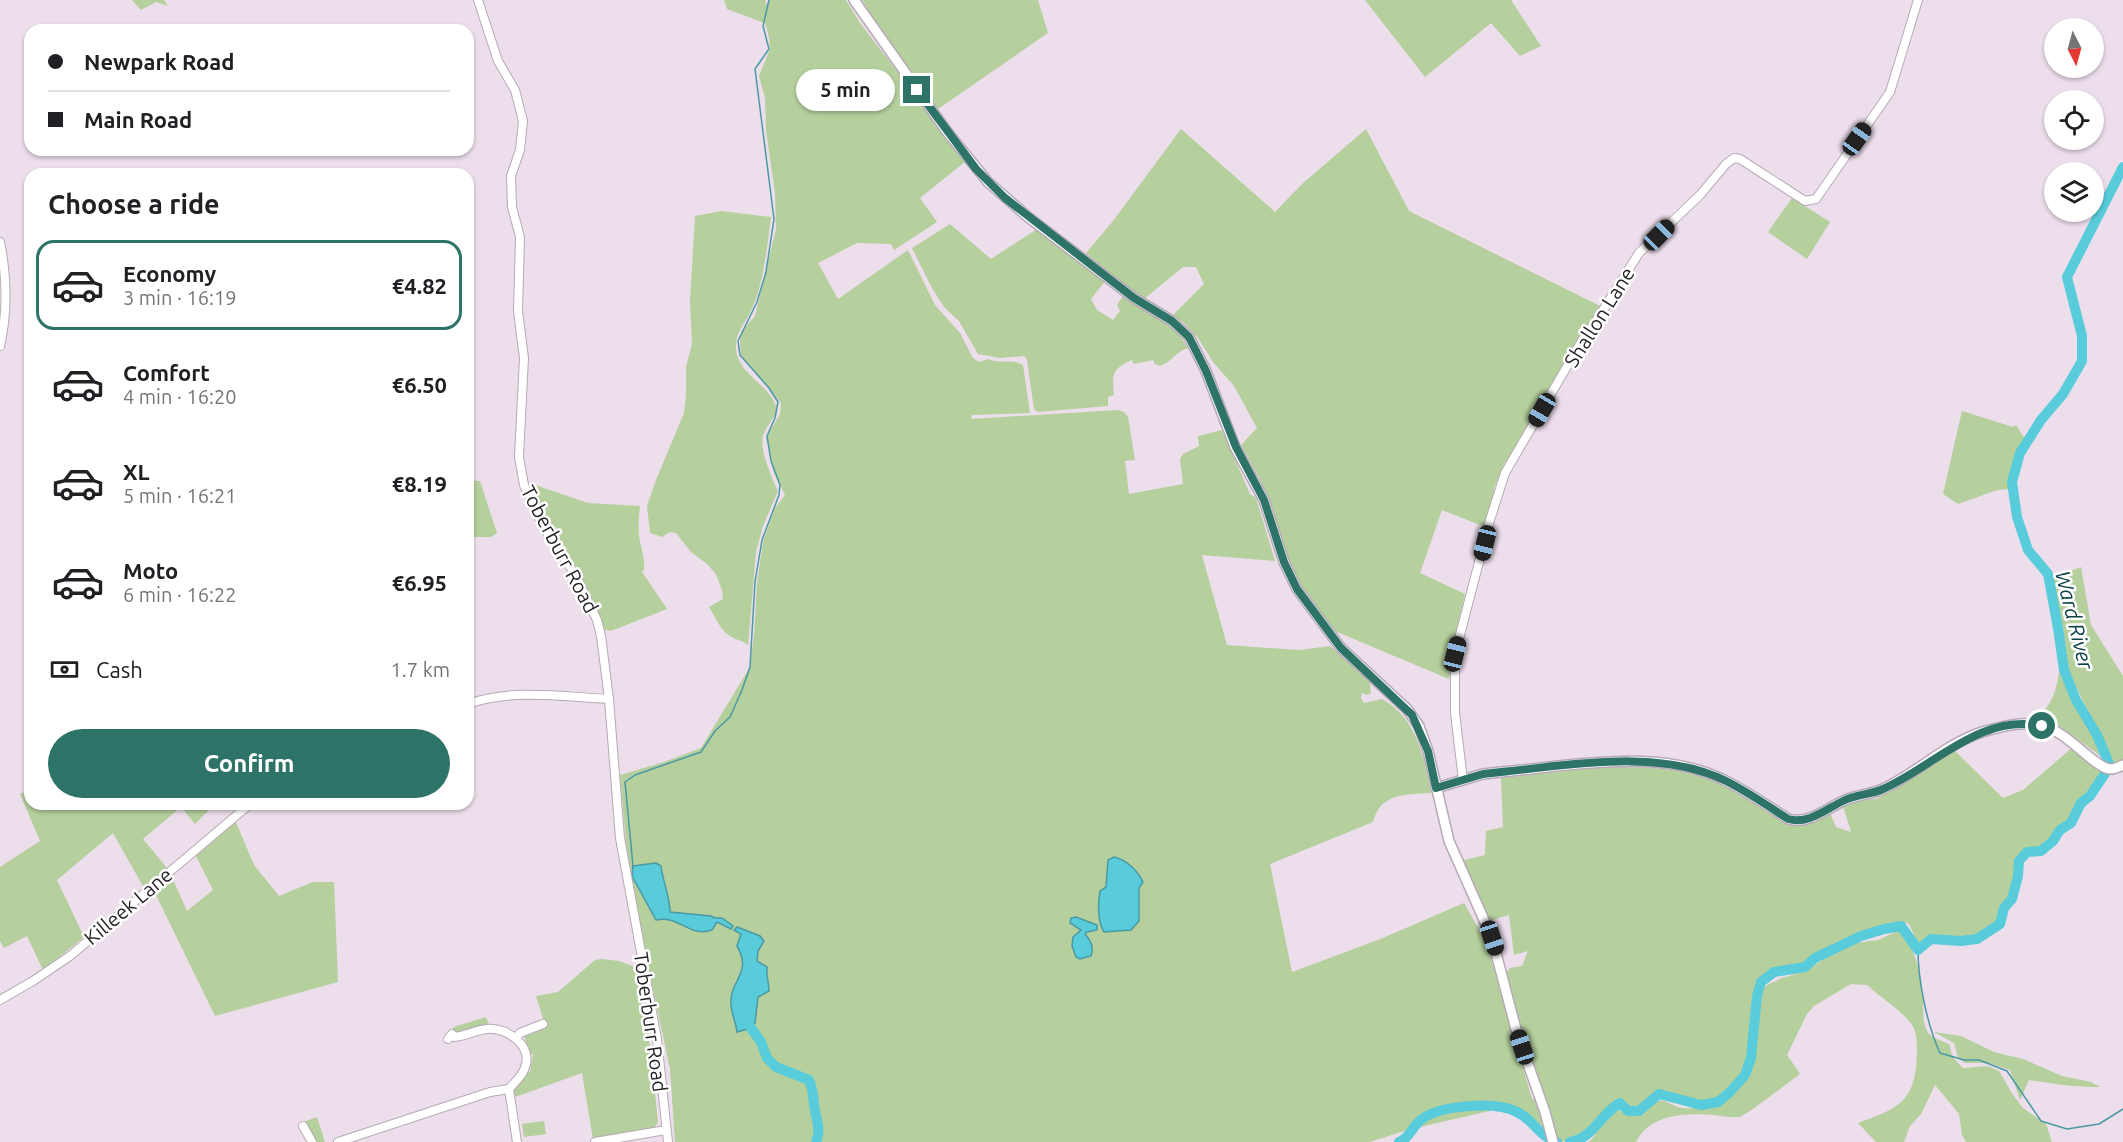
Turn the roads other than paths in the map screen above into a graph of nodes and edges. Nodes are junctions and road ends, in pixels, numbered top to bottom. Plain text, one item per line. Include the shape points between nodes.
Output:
1 (478, 0) edge
2 (854, 0) edge
3 (1918, 0) edge
4 (0, 242) edge
5 (0, 346) edge
6 (609, 699) junction
7 (474, 702) edge
8 (2123, 765) edge
9 (1463, 780) junction
10 (1436, 788) junction
11 (243, 810) edge
12 (0, 1000) edge
13 (540, 1028) dead end
14 (516, 1038) junction
15 (448, 1039) dead end
16 (509, 1089) junction
17 (303, 1126) dead end
18 (666, 1130) junction
19 (312, 1142) edge
20 (338, 1142) edge
21 (517, 1142) edge
22 (595, 1142) edge
23 (668, 1142) edge
24 (1553, 1142) edge

1 - 6 street, Toberburr Road via 498,61 515,90 523,121 520,150 511,176 512,207 520,237 519,311 524,358 521,471 545,530 575,574 597,620
2 - 10 main road via 948,133 988,182 1028,217 1189,337 1236,447 1264,500 1297,589 1341,648 1412,715 1428,751
3 - 9 street, Shallon Lane via 1890,92 1816,199 1805,201 1740,159 1726,164 1700,195 1639,253 1512,459 1490,520 1455,654 1455,713
4 - 5 street via 6,282
6 - 7 street via 526,695
6 - 18 street, Toberburr Road via 620,838 657,1039
8 - 9 main road via 2109,769 2101,766 2049,728 2024,723 2000,727 1970,737 1882,790 1854,796 1810,818 1795,821 1725,780 1652,762 1501,772
9 - 10 main road
10 - 24 main road via 1449,842 1492,938 1517,1033
11 - 12 street, Killeek Lane via 70,956
13 - 14 street via 520,1033
14 - 15 street via 486,1029 460,1037 452,1034
14 - 16 street via 524,1048 526,1062
16 - 20 street
16 - 21 street
17 - 19 street
18 - 22 street
18 - 23 street, Toberburr Road

